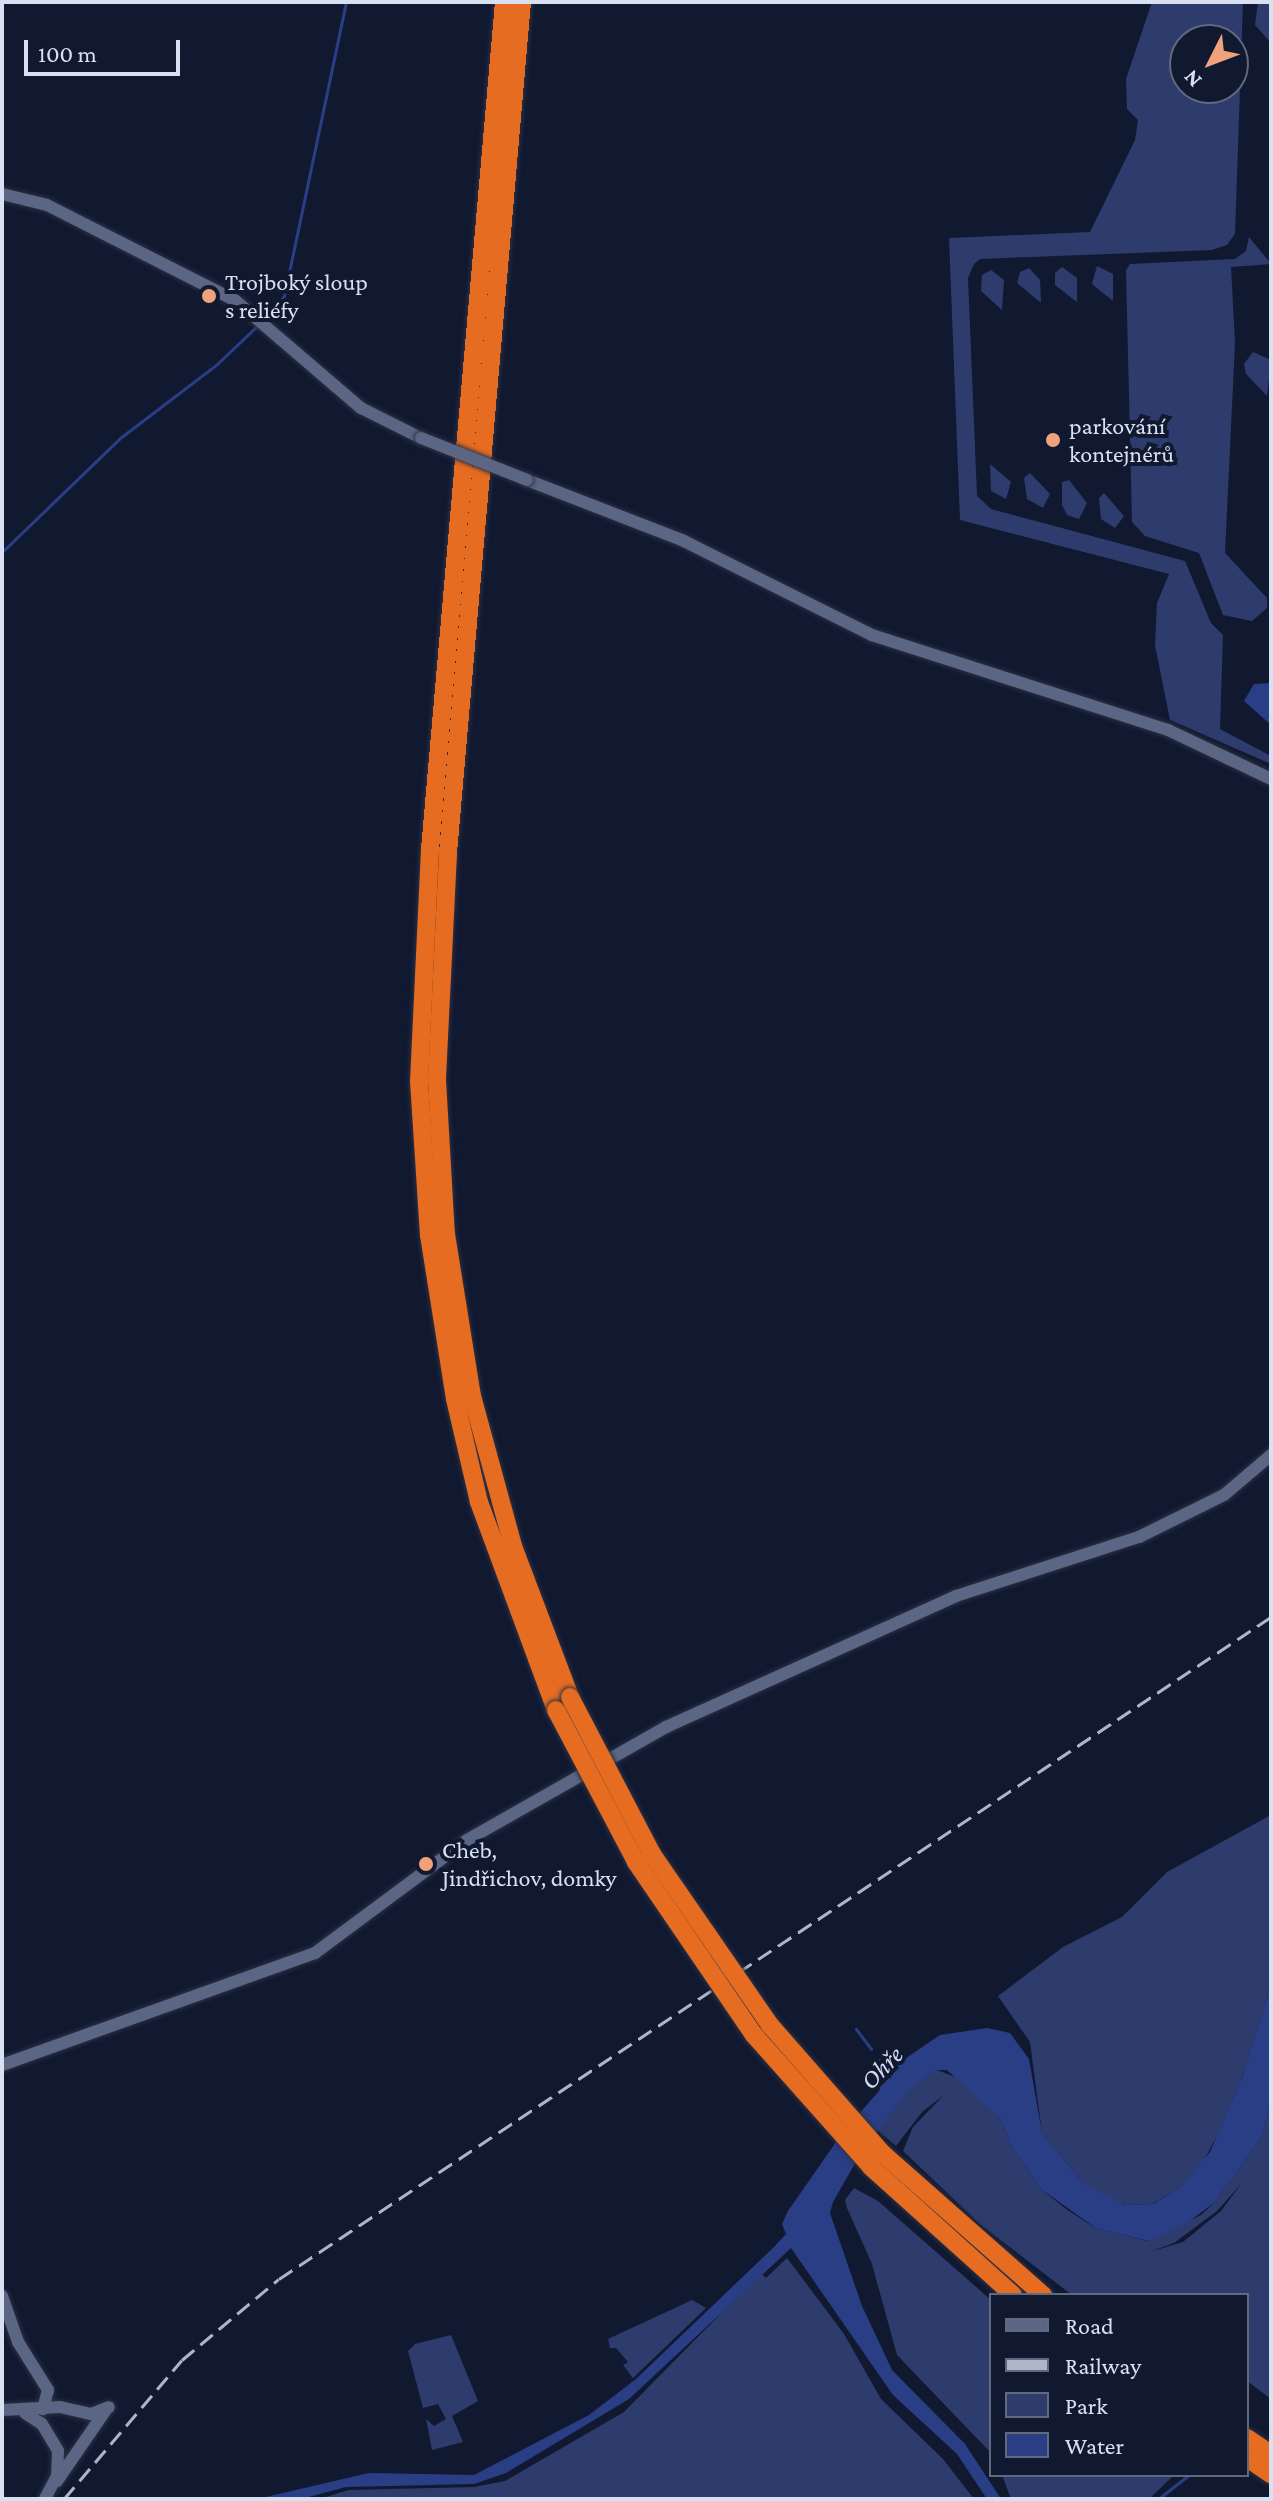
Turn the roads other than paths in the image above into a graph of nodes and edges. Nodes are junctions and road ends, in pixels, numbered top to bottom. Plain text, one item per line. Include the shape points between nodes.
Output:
1 (504, 2) edge
2 (522, 2) edge
3 (2, 194) edge
4 (1271, 779) edge
5 (1271, 1455) edge
6 (563, 1703) junction
7 (2, 2065) edge
8 (1011, 2293) edge
9 (1041, 2293) edge
10 (2, 2296) edge
11 (48, 2390) junction
12 (43, 2409) junction
13 (2, 2410) edge
14 (70, 2410) junction
15 (22, 2412) junction
16 (88, 2439) junction
17 (1249, 2439) edge
18 (1271, 2454) edge
19 (1249, 2459) edge
20 (1271, 2474) edge
21 (52, 2487) junction
22 (45, 2499) edge

1 - 6 highway via 430,849 419,1081 429,1235 455,1399 488,1529
2 - 6 highway via 448,853 437,1080 446,1234 472,1396 508,1533
3 - 4 street, bridge via 47,205 236,301 339,392 421,438 684,541 872,635 1168,730
5 - 7 street via 1224,1495 1139,1537 956,1596 666,1727 467,1840 315,1953
6 - 8 highway, bridge via 636,1862 746,2025 871,2167
6 - 9 highway, bridge via 652,1854 770,2025 882,2153
10 - 11 street via 18,2342
11 - 12 street
11 - 14 street
12 - 14 street
12 - 15 street
13 - 15 street
14 - 16 street via 88,2422
14 - 16 street via 108,2408
15 - 21 street via 42,2424 55,2442 60,2460
16 - 21 street
17 - 18 highway
19 - 20 highway
21 - 22 street

